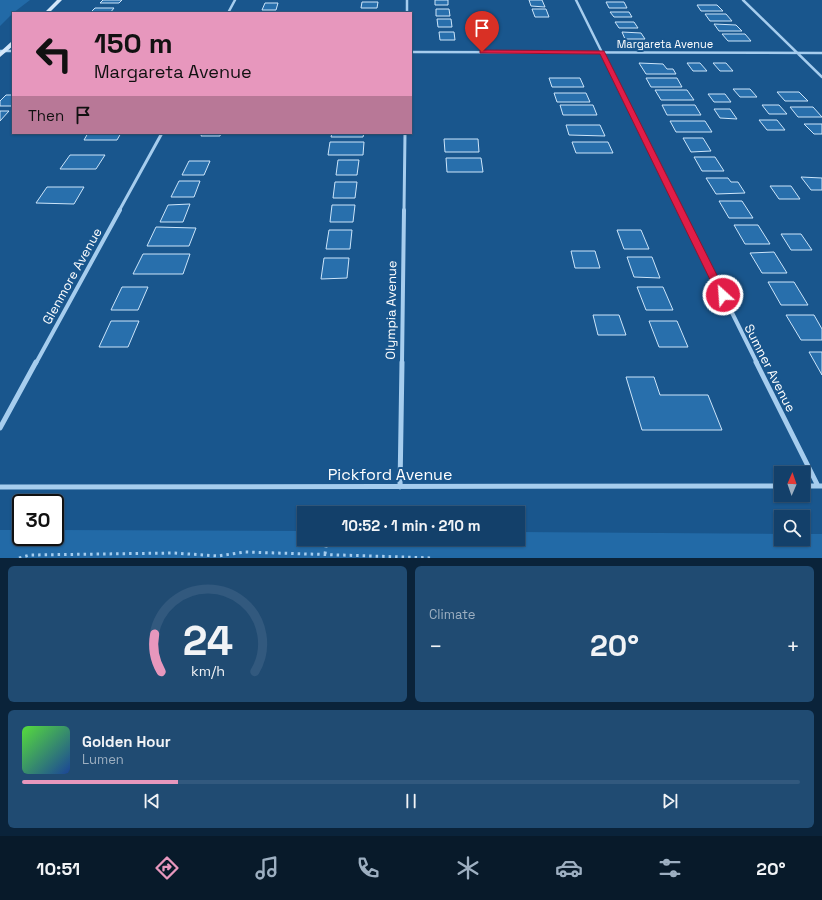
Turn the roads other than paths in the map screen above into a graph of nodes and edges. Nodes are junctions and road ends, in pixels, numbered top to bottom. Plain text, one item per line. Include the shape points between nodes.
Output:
1 (60, 0) edge
2 (235, 0) edge
3 (407, 0) edge
4 (576, 0) edge
5 (744, 0) edge
6 (47, 12) edge
7 (229, 12) edge
8 (407, 12) edge
9 (12, 44) edge
10 (12, 51) edge
11 (1, 52) edge
12 (412, 52) edge
13 (602, 52) junction
14 (798, 53) junction
15 (822, 53) edge
16 (822, 77) edge
17 (161, 134) edge
18 (405, 134) edge
19 (0, 428) edge
20 (774, 486) edge
21 (820, 486) edge
22 (0, 487) edge
23 (400, 487) junction

1 - 6 main road
2 - 7 street
3 - 8 street
4 - 13 street, Sumner Avenue
5 - 14 street
9 - 11 main road
10 - 11 street
12 - 13 street, Margareta Avenue
13 - 14 street, Margareta Avenue
13 - 21 street, Sumner Avenue
14 - 15 street, Margareta Avenue
14 - 16 street
17 - 19 street, Glenmore Avenue
18 - 23 street, Olympia Avenue
20 - 23 street, Pickford Avenue
22 - 23 street, Pickford Avenue

